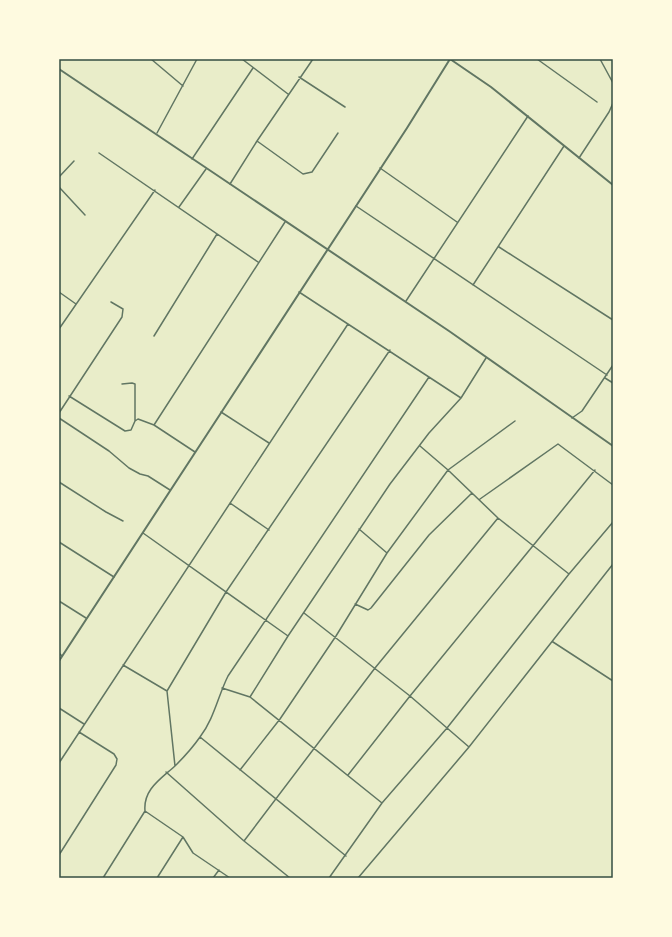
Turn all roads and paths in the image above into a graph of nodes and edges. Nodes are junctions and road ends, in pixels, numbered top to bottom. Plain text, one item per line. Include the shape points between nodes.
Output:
1 (151, 59) edge
2 (197, 59) edge
3 (242, 59) edge
4 (314, 59) edge
5 (450, 59) edge
6 (537, 59) edge
7 (600, 59) edge
8 (253, 68) junction
9 (59, 69) edge
10 (299, 77) junction
11 (613, 83) edge
12 (183, 86) junction
13 (288, 94) junction
14 (597, 102) dead end
15 (613, 103) edge
16 (345, 107) dead end
17 (528, 116) junction
18 (157, 133) junction
19 (338, 133) dead end
20 (257, 141) junction
21 (564, 146) junction
22 (99, 153) dead end
23 (192, 158) junction
24 (579, 158) junction
25 (74, 161) dead end
26 (206, 168) junction
27 (380, 168) junction
28 (59, 177) edge
29 (230, 184) junction
30 (613, 185) edge
31 (59, 187) edge
32 (155, 190) junction
33 (180, 206) junction
34 (355, 206) junction
35 (85, 215) dead end
36 (285, 222) junction
37 (457, 222) junction
38 (217, 234) junction
39 (499, 247) junction
40 (327, 249) junction
41 (434, 258) junction
42 (258, 262) junction
43 (473, 284) junction
44 (59, 292) edge
45 (299, 292) junction
46 (406, 301) junction
47 (111, 302) dead end
48 (76, 304) junction
49 (613, 320) edge
50 (348, 324) junction
51 (59, 329) edge
52 (154, 336) dead end
53 (390, 350) junction
54 (486, 358) junction
55 (613, 365) edge
56 (607, 375) junction
57 (429, 377) junction
58 (605, 378) junction
59 (613, 383) edge
60 (122, 384) dead end
61 (69, 396) junction
62 (461, 398) junction
63 (59, 412) edge
64 (221, 412) junction
65 (59, 418) edge
66 (572, 418) junction
67 (515, 420) dead end
68 (135, 421) junction
69 (154, 425) junction
70 (269, 443) junction
71 (420, 446) junction
72 (613, 446) edge
73 (195, 452) junction
74 (448, 470) junction
75 (595, 470) junction
76 (59, 482) edge
77 (613, 485) edge
78 (170, 490) junction
79 (472, 493) junction
80 (479, 499) junction
81 (230, 503) junction
82 (498, 518) junction
83 (123, 521) dead end
84 (613, 522) edge
85 (269, 530) junction
86 (360, 530) junction
87 (143, 533) junction
88 (59, 542) edge
89 (534, 546) junction
90 (387, 553) junction
91 (613, 564) edge
92 (188, 565) junction
93 (569, 574) junction
94 (114, 577) junction
95 (226, 592) junction
96 (59, 601) edge
97 (356, 604) junction
98 (304, 613) junction
99 (87, 619) junction
100 (266, 619) junction
101 (288, 636) junction
102 (336, 636) junction
103 (553, 642) junction
104 (59, 653) edge
105 (62, 656) junction
106 (59, 661) edge
107 (123, 665) junction
108 (375, 668) junction
109 (613, 681) edge
110 (222, 688) junction
111 (166, 691) junction
112 (410, 696) junction
113 (250, 697) junction
114 (59, 708) edge
115 (280, 719) junction
116 (85, 724) junction
117 (447, 728) junction
118 (79, 732) junction
119 (200, 738) junction
120 (469, 746) junction
121 (313, 748) junction
122 (59, 763) edge
123 (175, 766) junction
124 (240, 770) junction
125 (166, 772) junction
126 (348, 775) junction
127 (277, 798) junction
128 (382, 803) junction
129 (145, 811) junction
130 (183, 837) junction
131 (244, 841) junction
132 (59, 855) edge
133 (346, 856) junction
134 (219, 870) junction
135 (103, 878) edge
136 (157, 878) edge
137 (213, 878) edge
138 (230, 878) edge
139 (290, 878) edge
140 (329, 878) edge
141 (358, 878) edge

1 - 12 street
2 - 12 street
3 - 8 street
4 - 10 street
5 - 17 street
5 - 27 street
6 - 14 street
7 - 11 street
8 - 13 street
8 - 23 street
9 - 18 street
10 - 13 street
10 - 16 street
12 - 18 street
13 - 20 street
15 - 24 street via 610,112
17 - 21 street
17 - 37 street
18 - 23 street
19 - 20 street via 312,172 307,174 303,174
20 - 29 street
21 - 24 street
21 - 39 street
22 - 32 street
23 - 26 street
24 - 30 street
25 - 28 street
26 - 29 street
26 - 33 street
27 - 34 street
27 - 37 street
29 - 36 street
31 - 35 street
32 - 33 street
32 - 48 street
33 - 38 street
34 - 40 street
34 - 41 street
36 - 40 street
36 - 42 street
37 - 41 street
38 - 42 street
38 - 52 street
39 - 43 street
39 - 49 street
40 - 45 street
40 - 46 street
41 - 43 street
41 - 46 street
42 - 69 street
43 - 56 street
44 - 48 street
45 - 50 street
45 - 64 street
46 - 54 street
47 - 61 street via 123,309 122,317
48 - 51 street
50 - 53 street
50 - 70 street
53 - 57 street
53 - 85 street
54 - 62 street
54 - 66 street
55 - 56 street
56 - 58 street
57 - 62 street
57 - 100 street
58 - 59 street
58 - 66 street via 582,411
60 - 68 street via 135,384
61 - 63 street
61 - 68 street via 125,432 131,430
62 - 71 street
64 - 70 street
64 - 73 street
65 - 78 street via 109,451 135,472 148,476
66 - 72 street
67 - 74 street
68 - 69 street via 143,420
69 - 73 street
70 - 81 street
71 - 74 street
71 - 86 street via 390,484
73 - 78 street
74 - 79 street
74 - 90 street
75 - 77 street
75 - 80 street via 558,444
75 - 89 street
76 - 83 street
78 - 87 street
79 - 80 street
79 - 97 street via 429,535 371,608 368,610
80 - 82 street
81 - 85 street
81 - 92 street
82 - 89 street
82 - 108 street
84 - 93 street
85 - 95 street
86 - 90 street
86 - 98 street
87 - 92 street
87 - 94 street
88 - 94 street
89 - 93 street
89 - 112 street
90 - 97 street
91 - 103 street
92 - 95 street
92 - 107 street
93 - 117 street
94 - 99 street
95 - 100 street
95 - 111 street
96 - 99 street
97 - 102 street
98 - 101 street
98 - 102 street
99 - 105 street
100 - 101 street
100 - 110 street
101 - 113 street
102 - 108 street
102 - 115 street
103 - 109 street
103 - 120 street
104 - 105 street
105 - 106 street
107 - 111 street
107 - 116 street
108 - 112 street
108 - 121 street
110 - 113 street
110 - 119 street via 213,716
111 - 123 street
112 - 117 street
112 - 126 street
113 - 115 street
114 - 116 street
115 - 121 street
115 - 124 street
116 - 118 street
117 - 120 street
117 - 128 street
118 - 122 street
118 - 132 street via 114,754 117,759 116,765
119 - 123 street
119 - 124 street
120 - 141 street
121 - 126 street
121 - 127 street
123 - 125 street
124 - 127 street
125 - 129 street via 148,792 145,798
125 - 131 street
126 - 128 street
127 - 131 street
127 - 133 street
128 - 133 street
129 - 130 street
129 - 135 street
130 - 134 street via 193,853
130 - 136 street
131 - 139 street
133 - 140 street
134 - 137 street
134 - 138 street

